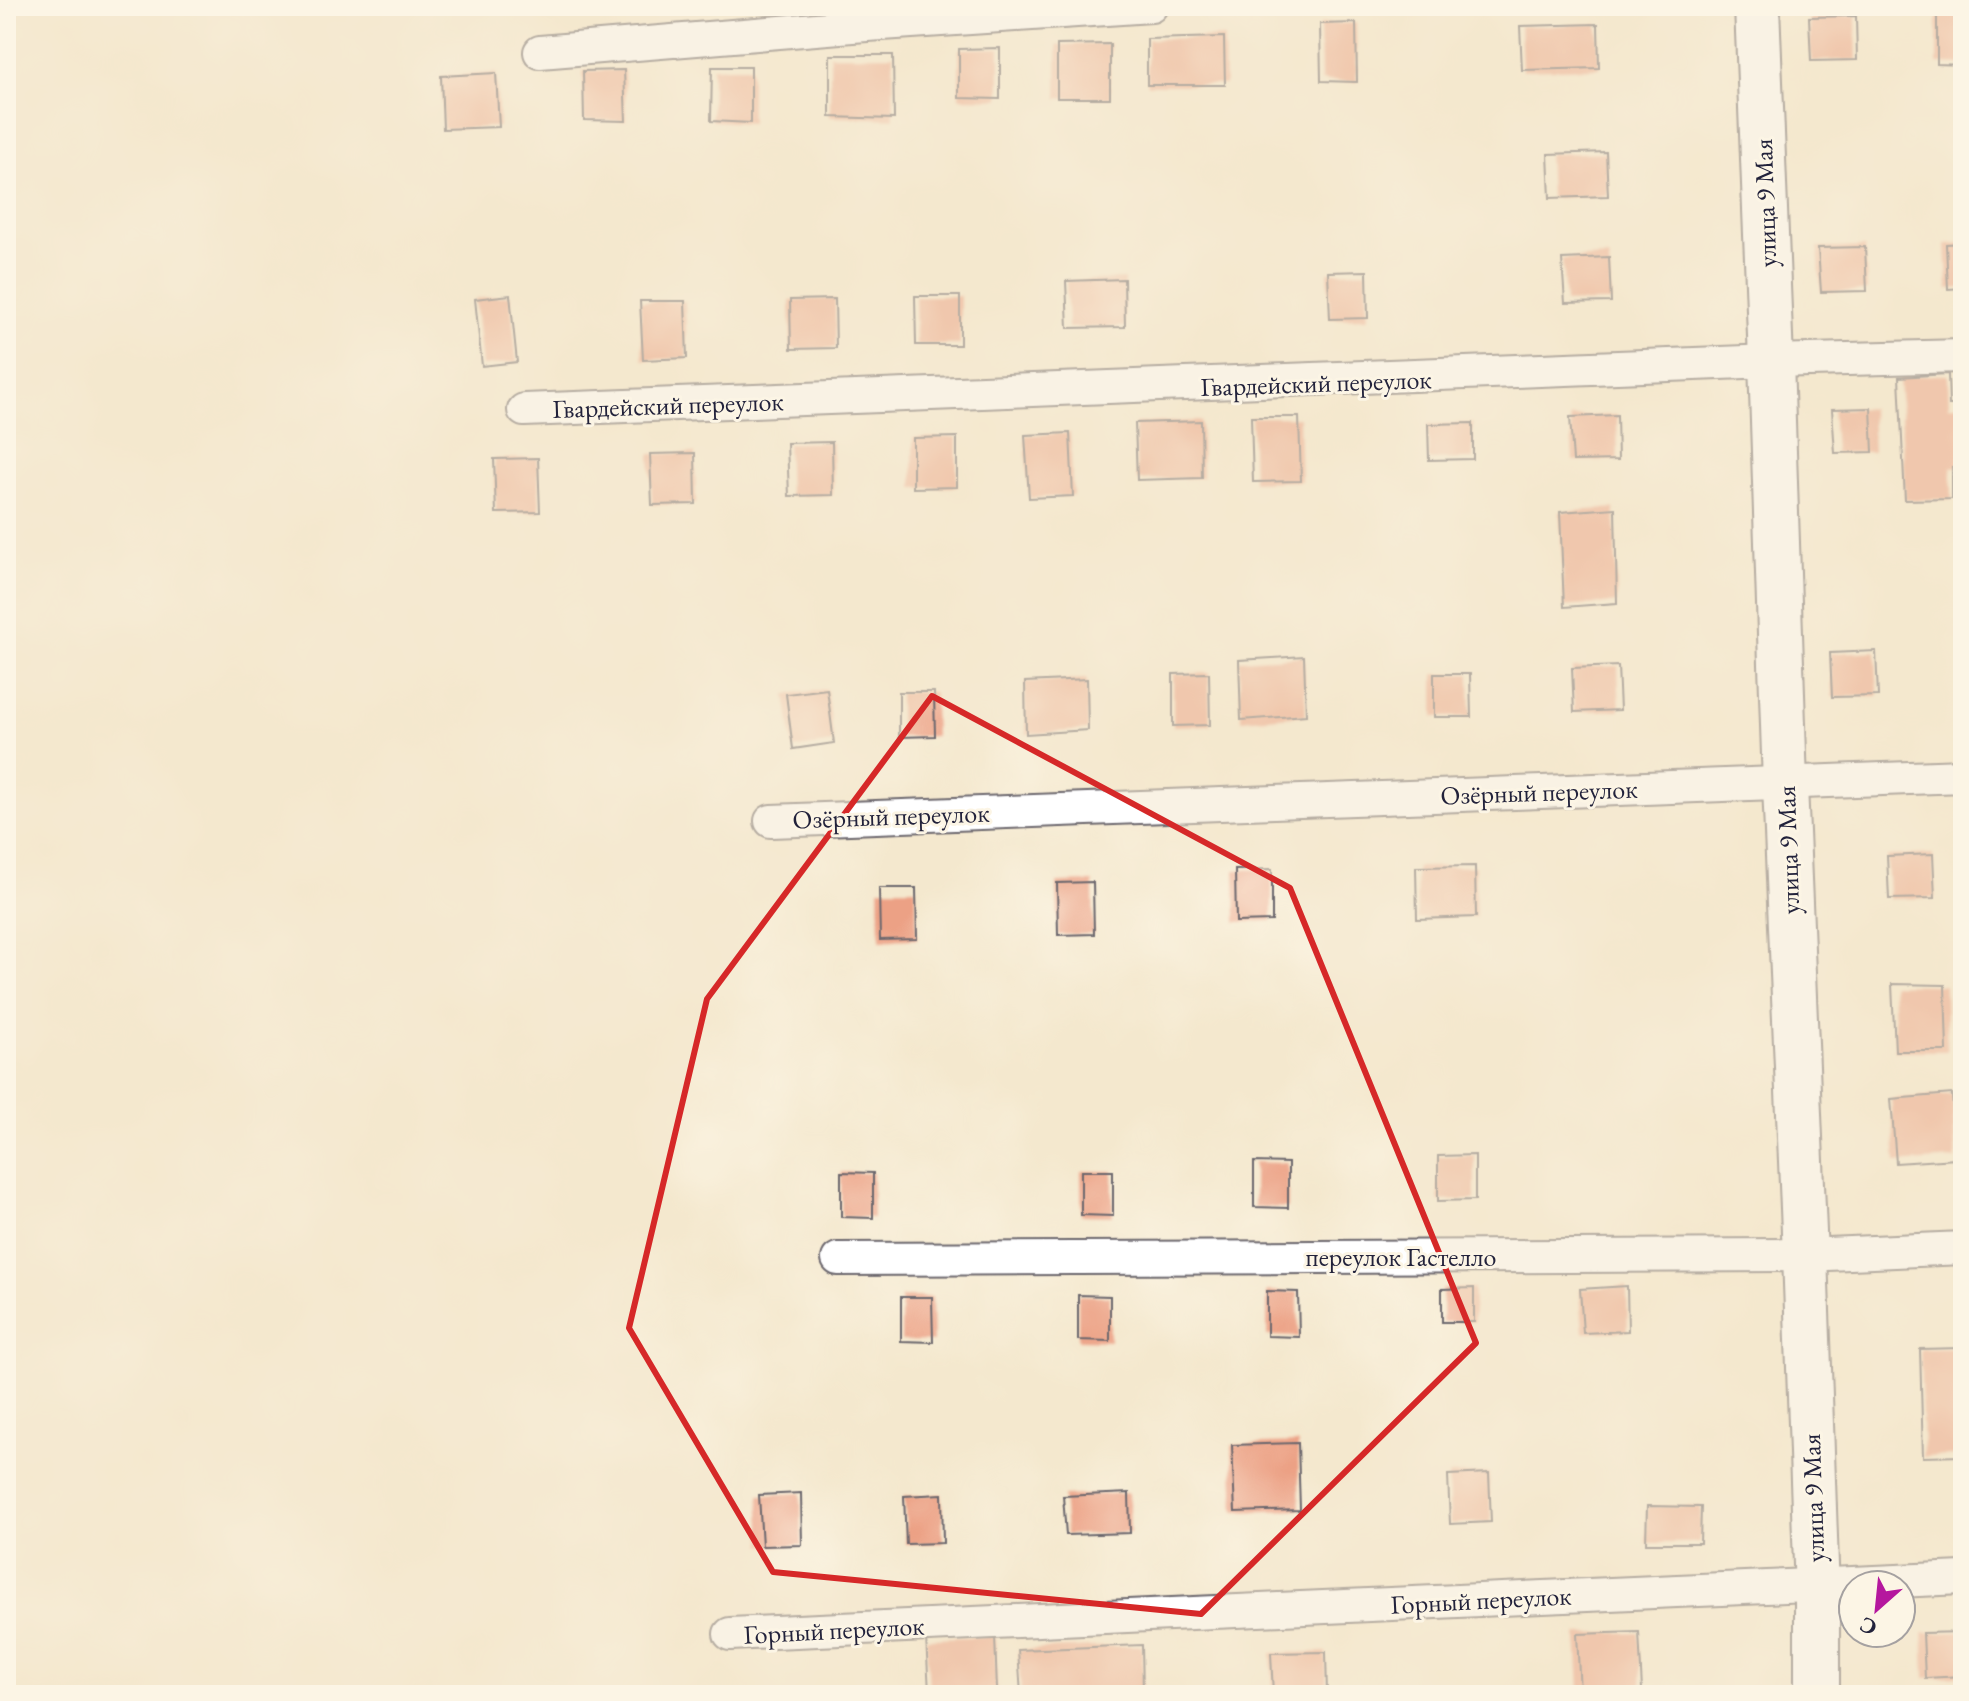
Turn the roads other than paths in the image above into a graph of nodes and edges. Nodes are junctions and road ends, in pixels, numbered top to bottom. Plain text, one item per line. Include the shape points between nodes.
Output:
1 (1151, 6) edge
2 (1757, 6) edge
3 (851, 16) edge
4 (540, 52) dead end
5 (1963, 358) edge
6 (1771, 361) junction
7 (1963, 777) edge
8 (1785, 785) junction
9 (803, 820) junction
10 (771, 821) dead end
11 (1963, 1248) edge
12 (1805, 1255) junction
13 (838, 1259) dead end
14 (1963, 1578) edge
15 (1963, 1585) edge
16 (1917, 1588) edge
17 (1835, 1592) edge
18 (1817, 1695) edge

1 - 3 street
2 - 6 main road, улица 9 Мая
3 - 4 street
5 - 6 street, Гвардейский переулок
5 - 6 street, Гвардейский переулок via 524,410
6 - 8 main road, улица 9 Мая
7 - 8 street, Озёрный переулок
7 - 9 street, Озёрный переулок
8 - 9 street, Озёрный переулок
8 - 12 main road, улица 9 Мая
9 - 10 street, Озёрный переулок
11 - 12 street, переулок Гастелло
12 - 13 street, переулок Гастелло
12 - 17 main road, улица 9 Мая
14 - 17 street, Горный переулок via 730,1634
15 - 16 street
17 - 18 main road, улица 9 Мая

